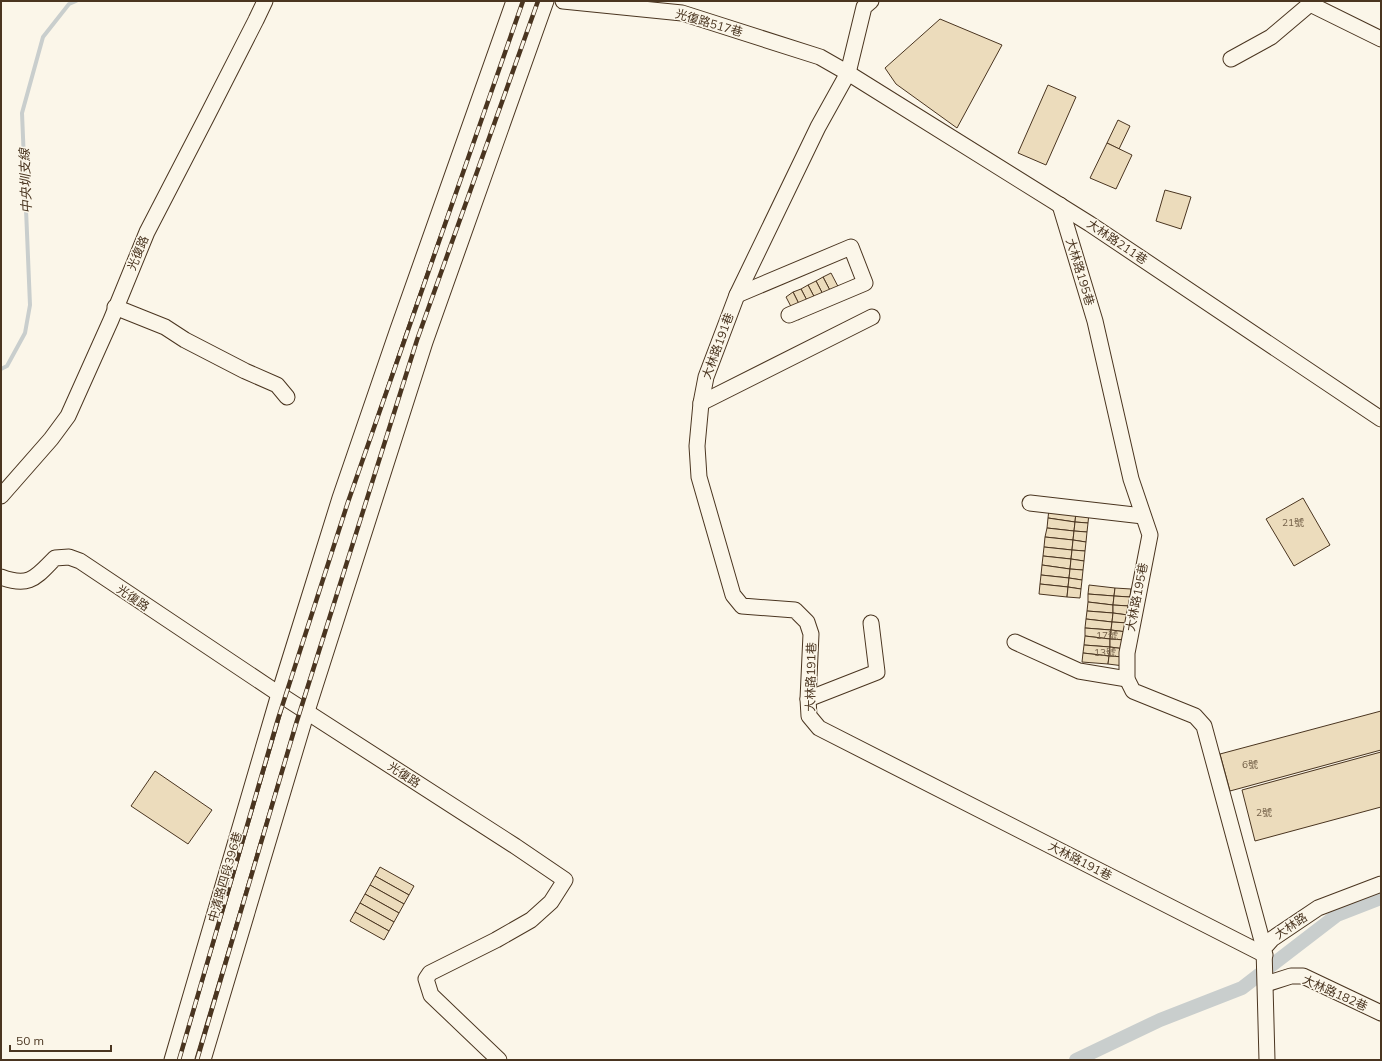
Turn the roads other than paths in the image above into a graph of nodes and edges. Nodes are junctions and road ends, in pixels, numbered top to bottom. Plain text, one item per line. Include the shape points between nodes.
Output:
1 (265, 1) edge
2 (514, 1) edge
3 (546, 1) edge
4 (563, 1) edge
5 (871, 1) edge
6 (1311, 2) edge
7 (1381, 39) edge
8 (1231, 59) dead end
9 (848, 73) junction
10 (1060, 205) junction
11 (737, 295) junction
12 (115, 307) junction
13 (789, 315) dead end
14 (872, 317) dead end
15 (287, 397) dead end
16 (701, 402) junction
17 (1381, 420) edge
18 (1, 496) edge
19 (1030, 503) dead end
20 (1143, 516) junction
21 (1, 577) edge
22 (871, 623) dead end
23 (1015, 642) dead end
24 (1127, 679) junction
25 (279, 694) junction
26 (808, 699) junction
27 (306, 711) junction
28 (1381, 884) edge
29 (1265, 954) junction
30 (1266, 984) junction
31 (1381, 1014) edge
32 (172, 1060) edge
33 (203, 1060) edge
34 (499, 1060) edge
35 (1267, 1060) edge

1 - 12 street, 光復路 via 147,232
2 - 25 street, 中清路四段396巷 via 340,498
3 - 27 street via 425,342
4 - 9 street, 光復路517巷 via 682,13 820,57
5 - 9 street, 大林路191巷 via 864,7
6 - 7 street
6 - 8 street via 1271,37
9 - 10 street, 大林路211巷
9 - 11 street, 大林路191巷 via 818,127
10 - 17 street, 大林路211巷
10 - 20 street, 大林路195巷 via 1095,321 1131,479
11 - 13 street via 851,246 865,283
11 - 16 street, 大林路191巷 via 706,377
12 - 15 street via 165,327 185,340 277,386
12 - 18 street, 光復路 via 68,416 51,440
14 - 16 street
16 - 26 street, 大林路191巷 via 697,446 699,477 733,595 742,606 795,610 807,622 811,634
19 - 20 street
20 - 24 street, 大林路195巷 via 1150,535 1127,653
21 - 25 street, 光復路 via 11,581 31,580 55,558 69,557 80,561
22 - 26 street via 877,672
23 - 24 street via 1079,670
24 - 29 street via 1133,691 1195,716 1204,726
25 - 27 street, 光復路
25 - 32 street, 中清路四段396巷
26 - 29 street, 大林路191巷 via 809,716 819,728
27 - 33 street
27 - 34 street, 光復路 via 565,880 552,902 531,920 430,973 426,979 431,995
28 - 29 street, 大林路 via 1318,908 1272,939
29 - 30 street
30 - 31 street, 大林路182巷 via 1291,976 1303,976
30 - 35 street

